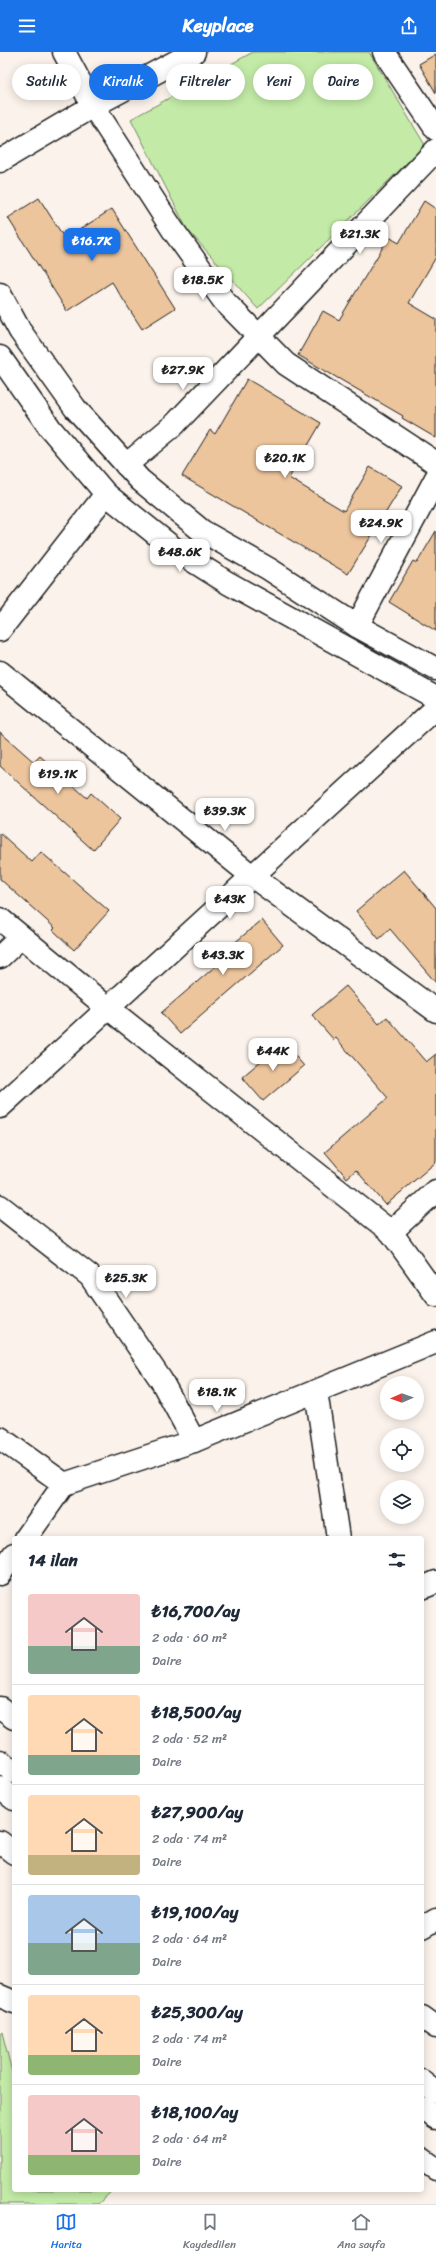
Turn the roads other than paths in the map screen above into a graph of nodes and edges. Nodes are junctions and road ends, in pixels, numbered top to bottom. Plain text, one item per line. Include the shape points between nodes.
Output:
1 (64, 52) edge
2 (194, 52) edge
3 (384, 52) edge
4 (93, 106) junction
5 (436, 129) edge
6 (436, 150) edge
7 (0, 161) edge
8 (0, 294) edge
9 (259, 336) junction
10 (0, 357) edge
11 (436, 463) edge
12 (126, 465) junction
13 (436, 478) edge
14 (106, 494) junction
15 (357, 626) junction
16 (0, 630) edge
17 (436, 669) edge
18 (0, 672) edge
19 (436, 698) edge
20 (436, 708) edge
21 (252, 876) junction
22 (0, 919) edge
23 (21, 937) junction
24 (0, 957) edge
25 (108, 1008) junction
26 (436, 1011) edge
27 (0, 1107) edge
28 (436, 1190) edge
29 (0, 1206) edge
30 (391, 1232) junction
31 (436, 1295) edge
32 (436, 1342) edge
33 (316, 1391) junction
34 (0, 1438) edge
35 (194, 1441) junction
36 (64, 1484) junction
37 (27, 1536) edge
38 (338, 1536) edge
39 (12, 1557) edge
40 (0, 1574) edge
41 (436, 1582) edge
42 (424, 1587) edge
43 (0, 1708) edge
44 (12, 1717) edge
45 (0, 1761) edge
46 (12, 1770) edge
47 (0, 1788) edge
48 (12, 1797) edge
49 (0, 1842) edge
50 (12, 1851) edge
51 (436, 1919) edge
52 (424, 1926) edge
53 (0, 1996) edge
54 (12, 2001) edge
55 (424, 2018) edge
56 (436, 2027) edge
57 (424, 2083) edge
58 (436, 2092) edge
59 (424, 2109) edge
60 (436, 2118) edge
61 (424, 2161) edge
62 (436, 2169) edge

1 - 4 street
2 - 4 street
3 - 5 street
4 - 7 street
4 - 9 street via 173,230 224,301
6 - 9 street
8 - 12 street via 20,331 75,408
9 - 11 street via 286,364
9 - 12 street via 175,424
10 - 14 street via 50,428
12 - 15 street via 140,480 202,531 269,569
13 - 15 street
14 - 16 street
14 - 19 street via 177,551 228,583
15 - 17 street
18 - 21 street
20 - 21 street
21 - 25 street
21 - 26 street
22 - 23 street
23 - 24 street
23 - 25 street
25 - 27 street
25 - 30 street
28 - 30 street
29 - 35 street via 90,1276 161,1380
30 - 31 street
32 - 33 street
33 - 35 street
33 - 38 street
34 - 36 street
35 - 36 street
36 - 37 street
39 - 40 street
41 - 42 street
43 - 44 street
45 - 46 street
47 - 48 street
49 - 50 street
51 - 52 street
53 - 54 street
55 - 56 street
57 - 58 street
59 - 60 street
61 - 62 street

